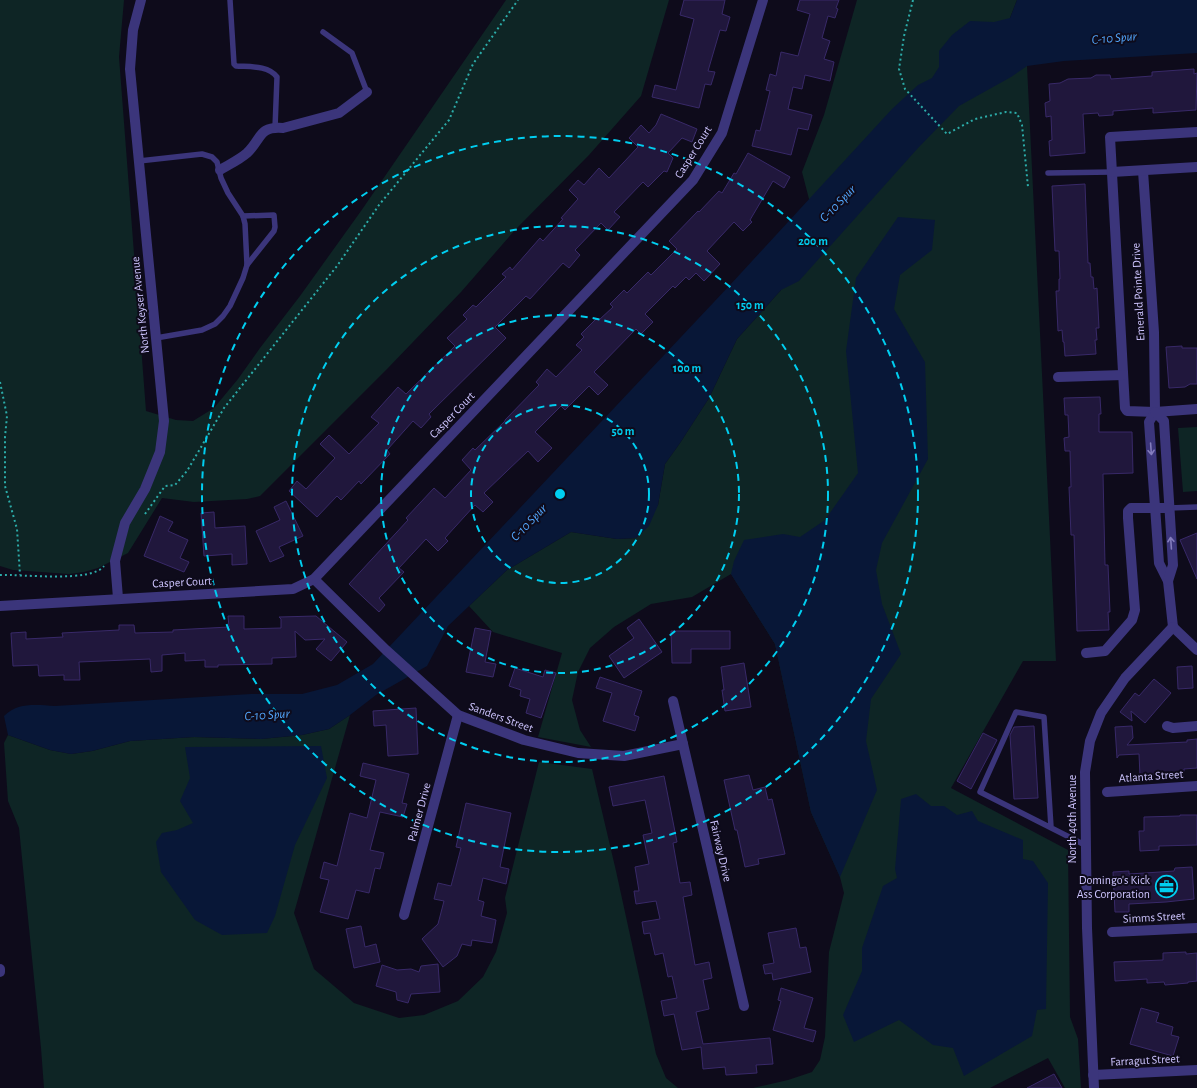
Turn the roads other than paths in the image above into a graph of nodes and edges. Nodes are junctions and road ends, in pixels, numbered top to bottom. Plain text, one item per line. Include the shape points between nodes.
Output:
1 (141, 0) edge
2 (230, 0) edge
3 (764, 0) edge
4 (322, 32) dead end
5 (367, 92) joint
6 (275, 128) junction
7 (1197, 132) edge
8 (139, 161) junction
9 (1197, 167) edge
10 (220, 170) junction
11 (1143, 170) junction
12 (1112, 172) junction
13 (1048, 173) dead end
14 (243, 216) junction
15 (247, 265) junction
16 (156, 338) junction
17 (1124, 375) junction
18 (1058, 377) dead end
19 (1197, 409) edge
20 (1155, 412) junction
21 (1197, 507) edge
22 (1155, 508) junction
23 (1169, 508) junction
24 (314, 579) junction
25 (1168, 581) junction
26 (118, 598) junction
27 (0, 606) edge
28 (1173, 627) junction
29 (1197, 650) edge
30 (1086, 653) dead end
31 (673, 701) dead end
32 (458, 715) junction
33 (1166, 726) dead end
34 (1197, 726) edge
35 (683, 744) junction
36 (1197, 786) edge
37 (1107, 792) dead end
38 (1051, 827) junction
39 (1086, 845) junction
40 (404, 916) dead end
41 (1197, 928) edge
42 (1112, 932) dead end
43 (744, 1006) dead end
44 (1197, 1070) edge
45 (1093, 1075) junction
46 (1094, 1088) edge

1 - 8 street, North Keyser Avenue via 133,30 130,69
2 - 6 lane via 234,64 263,68 277,77
3 - 24 street, Casper Court via 722,133 693,180
4 - 5 lane via 352,53
5 - 6 street via 339,113
6 - 10 street via 265,130 246,154
7 - 12 street via 1110,137
8 - 10 lane via 202,154 212,157
8 - 16 street, North Keyser Avenue
9 - 11 street
10 - 14 lane via 228,192
11 - 12 street
11 - 20 street, Emerald Pointe Drive via 1154,332
12 - 13 lane
12 - 17 street
14 - 15 lane
14 - 15 lane via 274,215 275,223 274,231
15 - 16 lane via 230,306 215,324 196,332
16 - 26 street, North Keyser Avenue via 164,421 160,452 145,489 125,523 115,561
17 - 18 street
17 - 20 street via 1127,411
19 - 20 street
20 -> 22 street, Emerald Pointe Drive via 1149,422
20 - 23 street, Emerald Pointe Drive via 1164,421
21 - 23 lane
22 - 23 street
22 - 25 street, Emerald Pointe Drive via 1159,563
22 - 30 street via 1131,508 1128,511 1134,610 1132,620 1105,651
25 -> 23 street, Emerald Pointe Drive via 1173,565
24 - 26 street, Casper Court via 292,589
24 - 32 street, Sanders Street via 414,677
25 - 28 street, Emerald Pointe Drive
26 - 27 street, Casper Court
28 - 29 street
28 - 39 street, North 40th Avenue via 1125,678 1101,713 1090,740 1084,772
31 - 35 street, Fairway Drive
32 - 35 street, Sanders Street via 524,740 578,753 624,756
32 - 40 street, Palmer Drive
33 - 34 street
35 - 43 street, Fairway Drive
36 - 37 street, Atlanta Street
38 - 38 lane via 1044,717 1016,712 980,792
38 - 39 lane
39 - 45 street, North 40th Avenue
41 - 42 street, Simms Street
44 - 45 street, Farragut Street
45 - 46 street, North 40th Avenue

